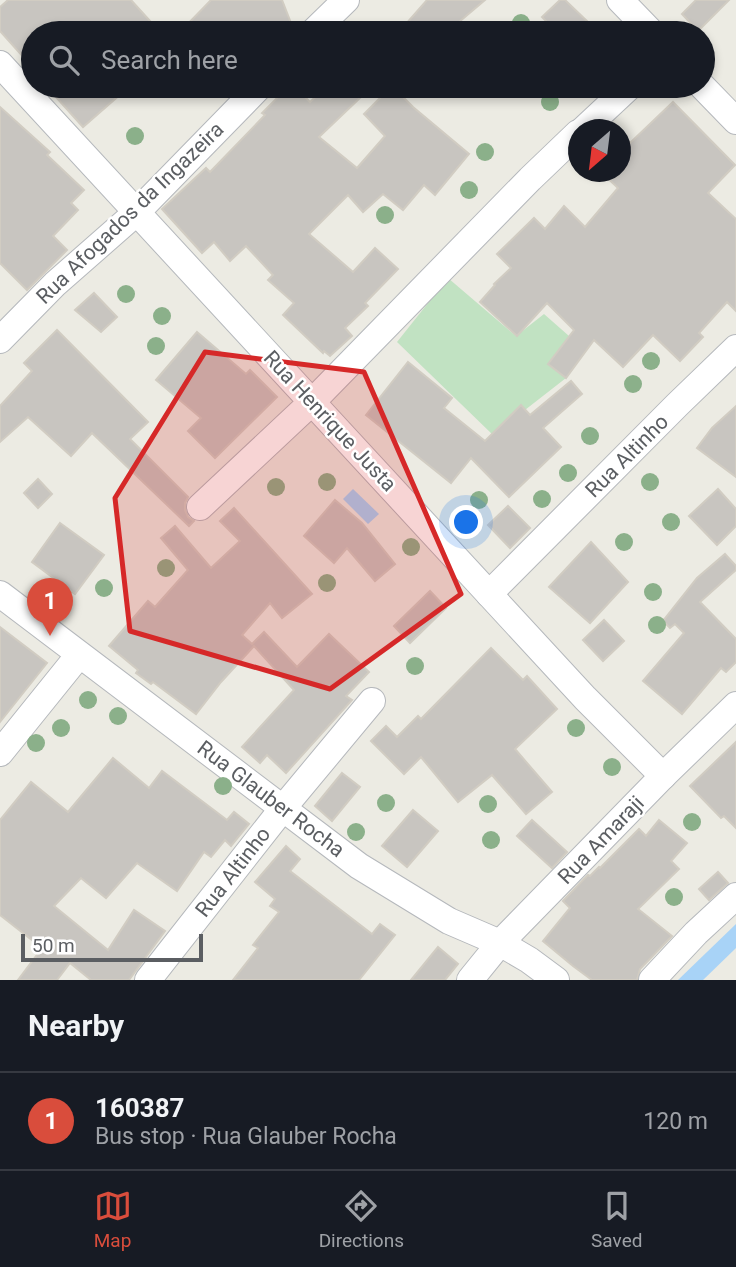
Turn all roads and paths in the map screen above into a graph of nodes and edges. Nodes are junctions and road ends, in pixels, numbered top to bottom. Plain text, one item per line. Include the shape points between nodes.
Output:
1 (345, 0) edge
2 (620, 0) edge
3 (324, 21) edge
4 (640, 21) edge
5 (0, 64) edge
6 (21, 87) edge
7 (31, 98) edge
8 (248, 98) edge
9 (617, 98) edge
10 (714, 98) edge
11 (595, 119) edge
12 (736, 121) edge
13 (568, 144) edge
14 (137, 212) junction
15 (0, 340) edge
16 (736, 348) edge
17 (312, 402) junction
18 (200, 508) dead end
19 (0, 594) edge
20 (489, 594) junction
21 (79, 654) junction
22 (372, 701) dead end
23 (736, 705) edge
24 (0, 753) edge
25 (663, 776) junction
26 (283, 808) junction
27 (736, 896) edge
28 (500, 943) junction
29 (148, 980) edge
30 (470, 980) edge
31 (556, 980) edge
32 (652, 980) edge

1 - 3 street
2 - 4 street
5 - 6 street, Rua Henrique Justa
7 - 14 street, Rua Henrique Justa
8 - 14 street, Rua Afogados da Ingazeira
9 - 11 street
10 - 12 street
13 - 17 street
14 - 15 street, Rua Afogados da Ingazeira
14 - 17 street, Rua Henrique Justa
16 - 20 street, Rua Altinho
17 - 18 street
17 - 20 street, Rua Henrique Justa
19 - 21 street, Rua Glauber Rocha
20 - 25 street, Rua Henrique Justa
21 - 24 street
21 - 26 street, Rua Glauber Rocha
22 - 26 street, Rua Altinho
23 - 25 street, Rua Amaraji
25 - 28 street, Rua Amaraji
26 - 28 street, Rua Glauber Rocha via 359,866 449,921
26 - 29 street, Rua Altinho
27 - 32 street
28 - 30 street, Rua Amaraji
28 - 31 street, Rua Glauber Rocha

